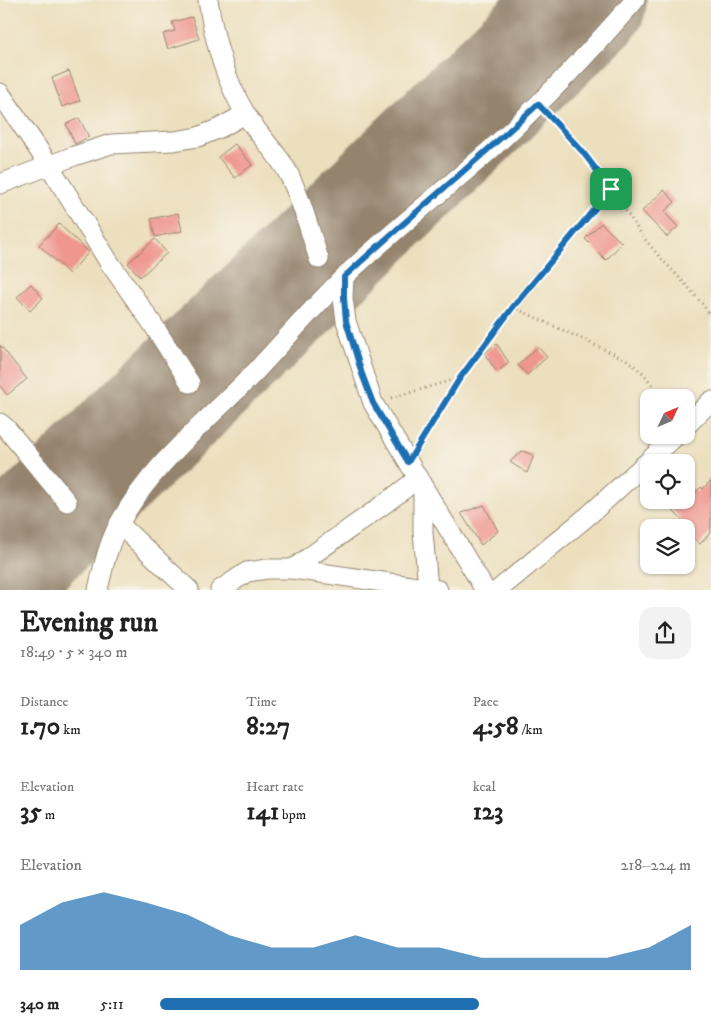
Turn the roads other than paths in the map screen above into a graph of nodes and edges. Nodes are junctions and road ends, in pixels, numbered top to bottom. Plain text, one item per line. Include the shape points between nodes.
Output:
1 (208, 0) edge
2 (635, 0) edge
3 (0, 93) edge
4 (245, 114) junction
5 (49, 165) junction
6 (0, 184) edge
7 (319, 259) dead end
8 (344, 277) junction
9 (190, 384) dead end
10 (711, 401) edge
11 (695, 417) edge
12 (0, 423) edge
13 (667, 444) edge
14 (420, 482) junction
15 (67, 502) dead end
16 (119, 524) junction
17 (293, 569) junction
18 (433, 589) edge
19 (496, 589) edge
20 (98, 590) edge
21 (189, 590) edge
22 (220, 590) edge

1 - 4 street via 214,37 226,76
2 - 8 street via 538,104
3 - 5 street
4 - 5 street via 198,137 111,144
4 - 7 street via 291,178
5 - 6 street
5 - 9 street
8 - 14 street via 346,321 373,403
8 - 16 street via 254,373 170,455
10 - 11 street
12 - 15 street
13 - 19 street via 589,514
14 - 17 street
14 - 18 street via 423,532
14 - 19 street
16 - 20 street via 107,552
16 - 21 street
17 - 18 street
17 - 22 street via 247,572

